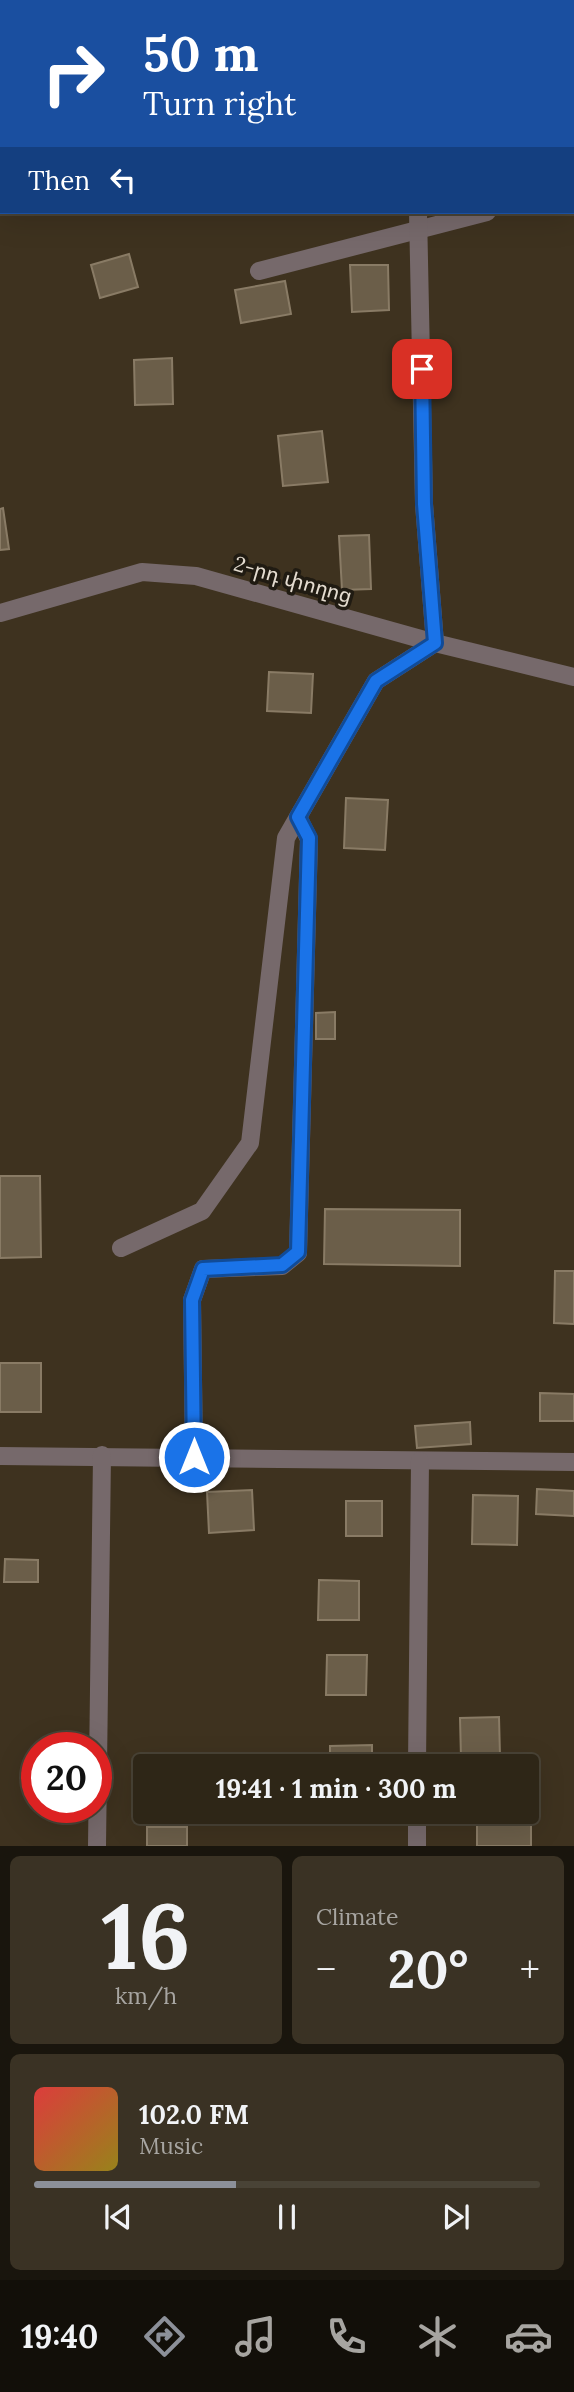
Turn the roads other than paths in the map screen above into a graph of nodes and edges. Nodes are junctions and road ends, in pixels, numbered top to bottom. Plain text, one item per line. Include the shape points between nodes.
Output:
1 (418, 214) edge
2 (479, 214) edge
3 (419, 230) junction
4 (259, 271) dead end
5 (0, 612) edge
6 (435, 643) junction
7 (574, 657) edge
8 (569, 675) edge
9 (298, 817) junction
10 (121, 1248) dead end
11 (0, 1455) edge
12 (102, 1455) junction
13 (194, 1457) junction
14 (419, 1461) junction
15 (574, 1462) edge
16 (417, 1754) edge
17 (417, 1824) edge
18 (97, 1846) edge
19 (417, 1846) edge

1 - 3 street
2 - 3 street
3 - 4 street
3 - 6 street via 424,504
5 - 6 street, 2-րդ փողոց via 142,572 196,576
6 - 8 street, 2-րդ փողոց
6 - 9 street via 376,681
7 - 8 street
9 - 10 street via 286,838 250,1143 202,1211
9 - 13 street via 309,838 298,1252 282,1265 203,1269 192,1300
11 - 12 street
12 - 13 street
12 - 18 street
13 - 14 street
14 - 15 street
14 - 16 street
17 - 19 street

